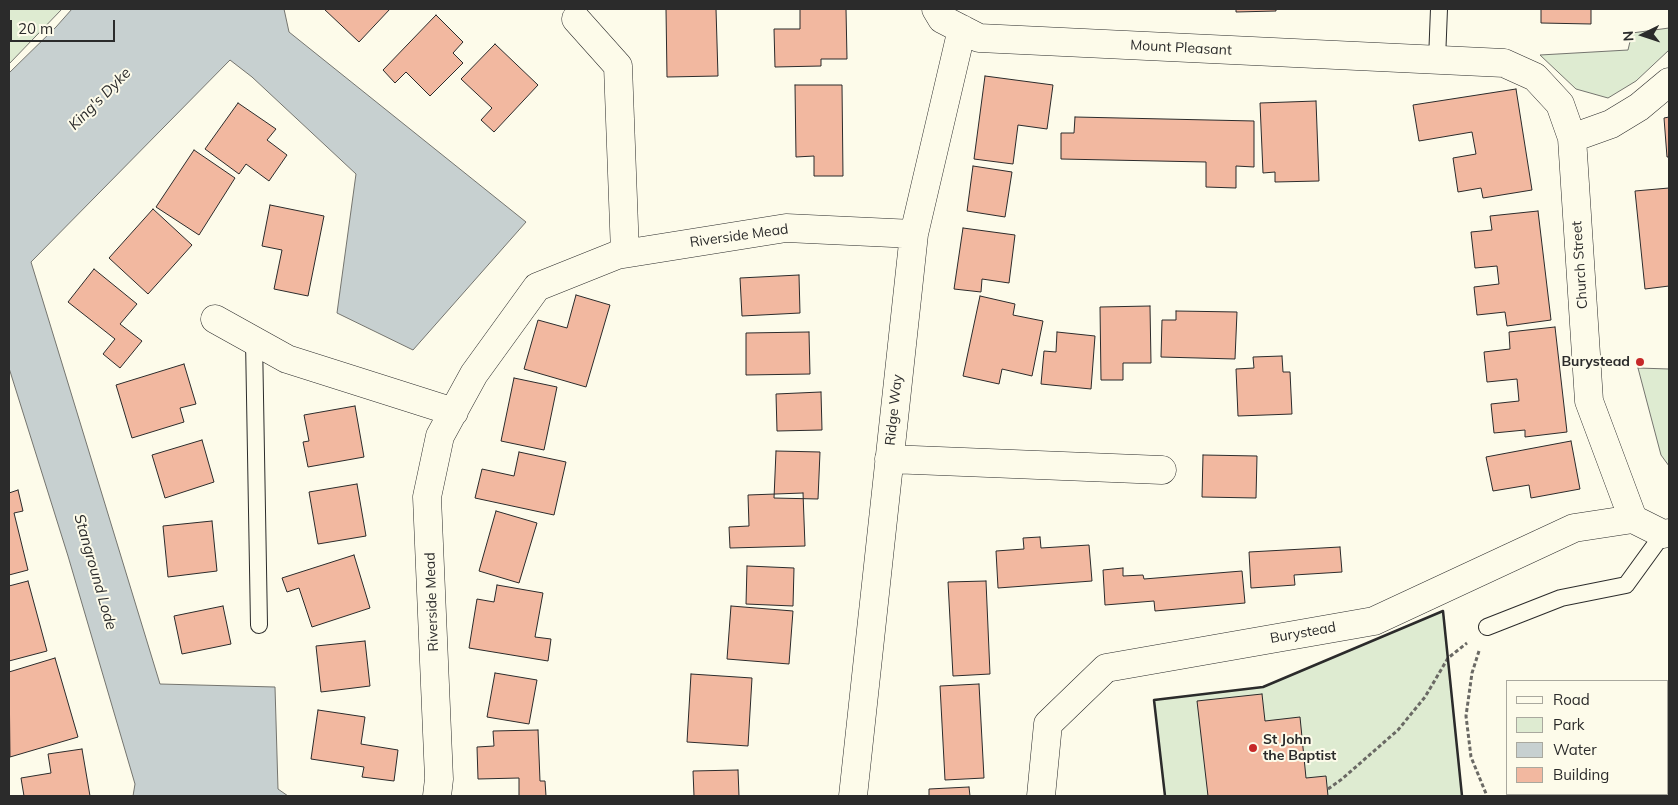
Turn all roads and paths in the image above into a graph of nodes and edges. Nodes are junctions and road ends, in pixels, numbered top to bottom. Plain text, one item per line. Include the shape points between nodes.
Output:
1 (936, 9) edge
2 (1439, 9) edge
3 (576, 19) dead end
4 (962, 29) junction
5 (1437, 60) junction
6 (1669, 82) edge
7 (1572, 138) junction
8 (914, 234) junction
9 (626, 254) junction
10 (215, 319) dead end
11 (254, 340) junction
12 (454, 412) junction
13 (889, 459) junction
14 (1162, 470) dead end
15 (1633, 518) junction
16 (1666, 534) edge
17 (259, 625) dead end
18 (1487, 627) junction
19 (1328, 789) dead end
20 (437, 796) edge
21 (853, 796) edge
22 (1041, 796) edge
23 (1487, 796) edge

1 - 4 street, Mount Pleasant via 942,19
2 - 5 lane
3 - 9 street via 618,66
4 - 5 street, Mount Pleasant via 979,38
4 - 8 street, Ridge Way
5 - 7 street, Church Street via 1504,63 1535,77 1560,104
6 - 7 street via 1639,107 1611,124
7 - 15 street, Church Street via 1589,401
8 - 9 street, Riverside Mead via 786,228
8 - 13 street, Ridge Way
9 - 12 street, Riverside Mead via 537,287 474,374
10 - 11 street
11 - 12 street via 287,359
11 - 17 lane
12 - 20 street, Riverside Mead via 440,436 427,497 439,779
13 - 14 street
13 - 21 street, Ridge Way
15 - 16 street
15 - 22 street, Burystead via 1574,528 1374,621 1106,668 1048,724
16 - 18 lane via 1626,585 1561,598
18 - 19 path via 1448,658 1425,697 1398,730
18 - 23 path via 1472,673 1466,716 1471,758

